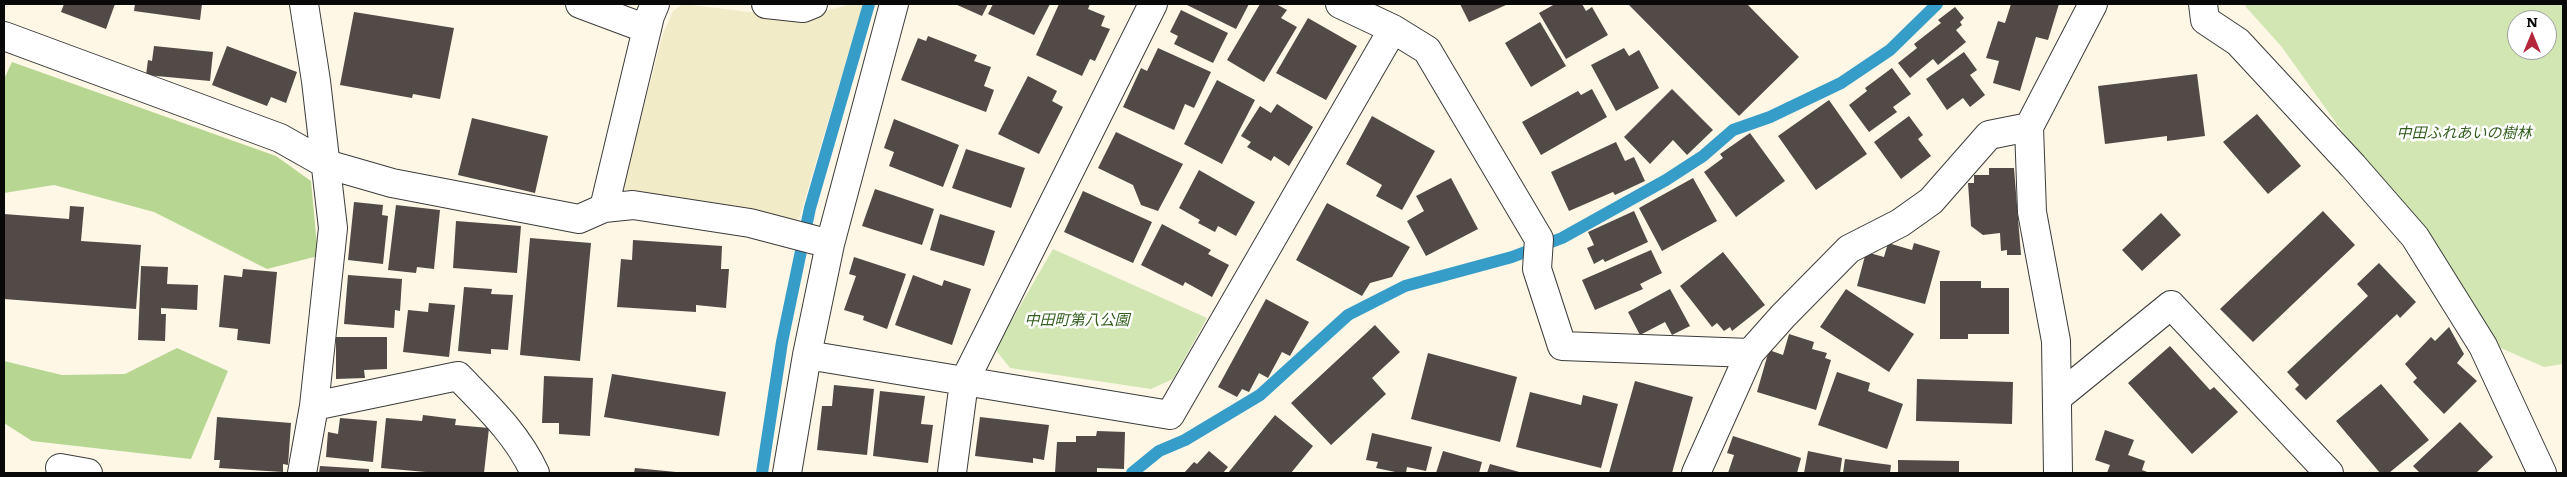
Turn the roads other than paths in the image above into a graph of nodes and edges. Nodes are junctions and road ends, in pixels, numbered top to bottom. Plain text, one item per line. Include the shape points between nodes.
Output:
1 (304, 4) edge
2 (580, 4) edge
3 (766, 4) edge
4 (813, 4) edge
5 (894, 4) edge
6 (1153, 4) edge
7 (1340, 4) edge
8 (2093, 4) edge
9 (2203, 4) edge
10 (651, 16) edge
11 (1393, 29) junction
12 (4, 36) edge
13 (2029, 128) junction
14 (326, 164) junction
15 (604, 208) junction
16 (830, 244) junction
17 (1750, 353) junction
18 (807, 354) junction
19 (964, 382) junction
20 (2058, 397) junction
21 (314, 406) junction
22 (60, 468) dead end
23 (88, 473) edge
24 (302, 473) edge
25 (535, 473) edge
26 (787, 473) edge
27 (952, 473) edge
28 (1696, 473) edge
29 (2058, 473) edge
30 (2328, 473) edge
31 (2542, 473) edge

1 - 14 street
2 - 10 street
3 - 4 street via 803,8
5 - 16 street
6 - 19 street
7 - 11 street
8 - 13 street
9 - 31 street via 2205,20 2238,42 2415,237 2483,346
10 - 15 street
11 - 17 street via 1427,50 1539,239 1537,269 1562,346
11 - 19 street via 1170,414
12 - 14 street via 280,138
13 - 17 street via 1989,135 1931,201 1900,223 1849,249
13 - 20 street via 2032,212 2056,341
14 - 15 street via 392,183 579,219
14 - 21 street via 333,228
15 - 16 street via 633,205 750,223
16 - 18 street
17 - 28 street
18 - 19 street
18 - 26 street
19 - 27 street
20 - 29 street
20 - 30 street via 2171,305
21 - 24 street
21 - 25 street via 458,376 502,421 525,451
22 - 23 street

